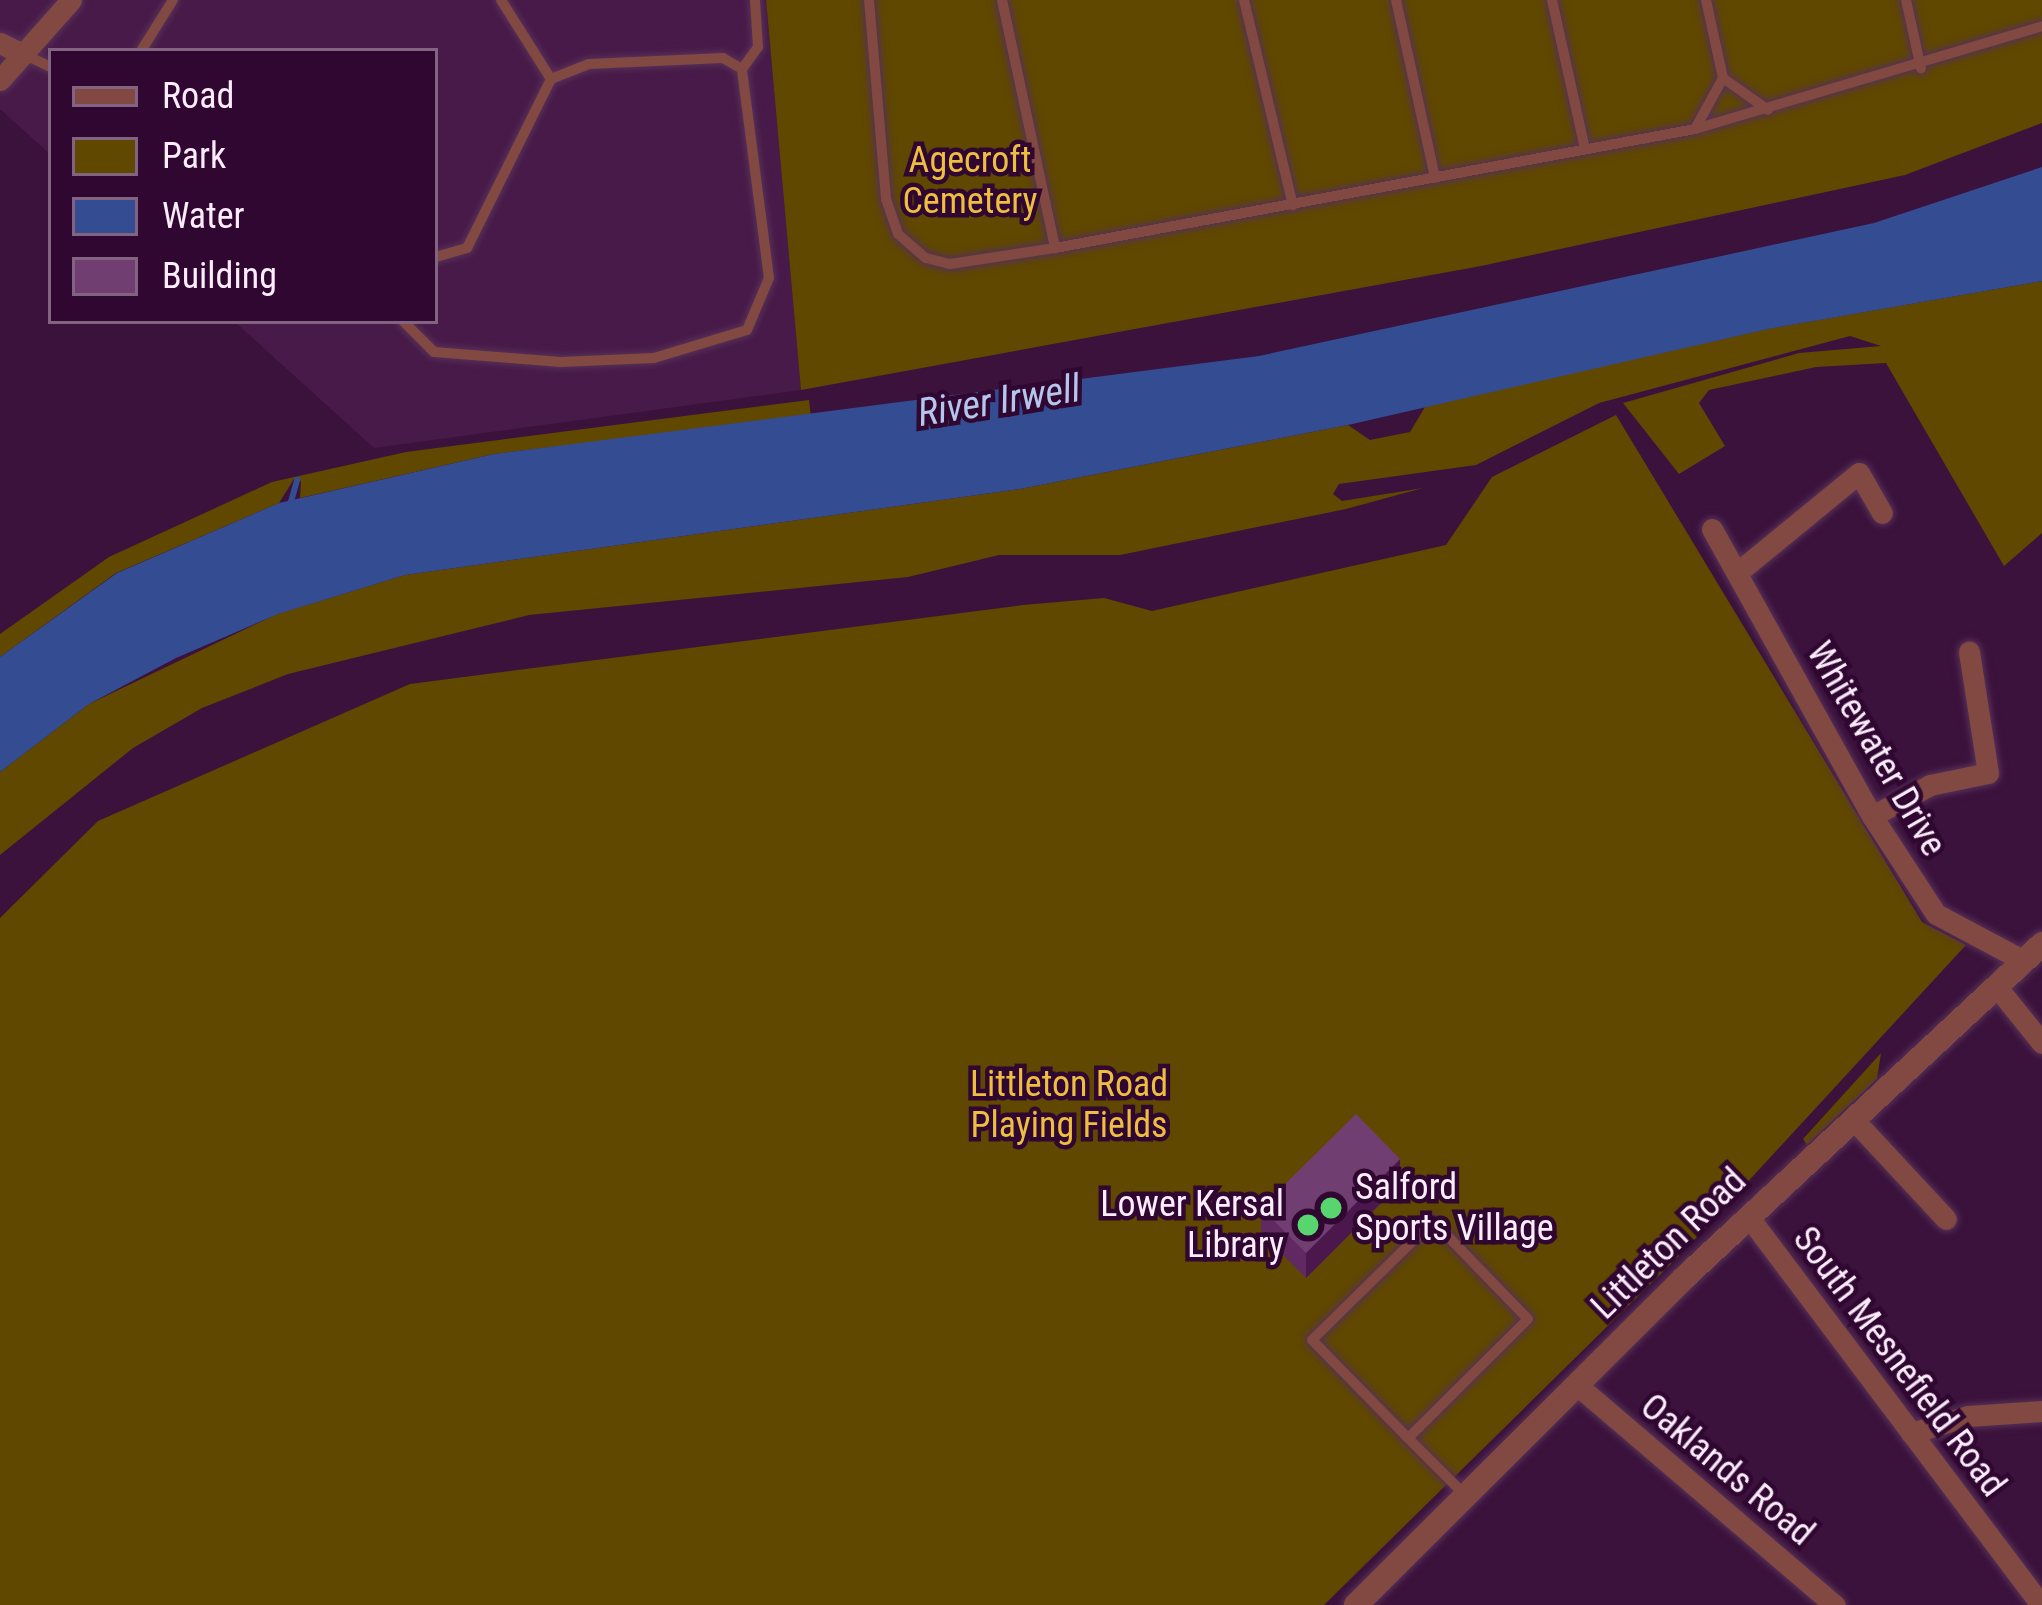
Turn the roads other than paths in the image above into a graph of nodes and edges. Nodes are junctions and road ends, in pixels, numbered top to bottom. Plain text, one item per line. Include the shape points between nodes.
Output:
1 (71, 0) edge
2 (173, 0) edge
3 (501, 0) edge
4 (755, 0) edge
5 (868, 0) edge
6 (1001, 0) edge
7 (1244, 0) edge
8 (1396, 0) edge
9 (1552, 0) edge
10 (1706, 0) edge
11 (1906, 0) edge
12 (2042, 26) edge
13 (0, 43) edge
14 (143, 48) edge
15 (23, 54) junction
16 (48, 66) edge
17 (1921, 68) junction
18 (742, 69) junction
19 (1723, 78) junction
20 (0, 80) edge
21 (550, 80) junction
22 (1768, 110) junction
23 (1695, 129) junction
24 (1585, 149) junction
25 (1435, 178) junction
26 (1293, 205) junction
27 (1055, 248) junction
28 (438, 256) edge
29 (406, 324) edge
30 (1882, 513) dead end
31 (1712, 529) dead end
32 (1738, 572) junction
33 (1969, 651) dead end
34 (1872, 816) junction
35 (2033, 953) edge
36 (1996, 986) junction
37 (2042, 1043) edge
38 (1854, 1120) junction
39 (1748, 1216) junction
40 (1946, 1219) dead end
41 (1577, 1385) junction
42 (2042, 1411) edge
43 (1912, 1433) junction
44 (1408, 1438) junction
45 (1467, 1496) junction
46 (1360, 1604) edge
47 (1835, 1605) edge
48 (2041, 1605) edge

1 - 15 street
2 - 14 lane
3 - 21 lane
4 - 18 lane via 758,47
5 - 27 lane via 886,199 898,234 926,258 950,264
6 - 27 lane
7 - 26 lane
8 - 25 lane
9 - 24 lane
10 - 19 lane
11 - 17 lane
12 - 17 lane
13 - 15 street
15 - 16 lane
15 - 20 street
17 - 22 lane
18 - 21 lane via 722,58 589,64
18 - 29 lane via 770,278 748,330 654,358 561,362 434,352
19 - 22 lane
19 - 23 lane
21 - 28 lane via 467,248
22 - 23 lane
23 - 24 lane
24 - 25 lane
25 - 26 lane
26 - 27 lane
30 - 32 street via 1859,473
31 - 32 street, Whitewater Drive
32 - 34 street, Whitewater Drive
33 - 34 street via 1988,773 1930,784
34 - 35 street, Whitewater Drive via 1936,914
35 - 36 street, Littleton Road
36 - 37 street
36 - 38 street, Littleton Road
38 - 39 street, Littleton Road
38 - 40 street
39 - 41 street, Littleton Road
39 - 43 street, South Mesnefield Road
41 - 45 street, Littleton Road
41 - 47 street, Oaklands Road
42 - 43 street via 1968,1416
43 - 48 street, South Mesnefield Road
44 - 44 lane via 1312,1340 1432,1221 1528,1319
44 - 45 lane
45 - 46 street, Littleton Road

